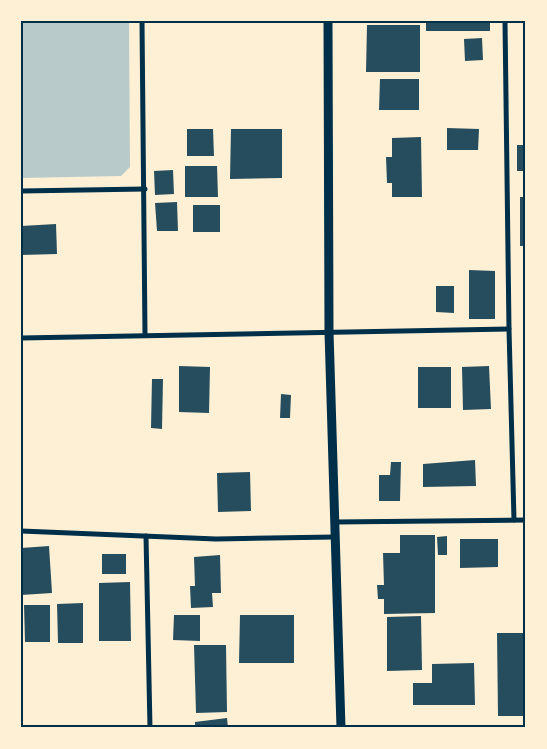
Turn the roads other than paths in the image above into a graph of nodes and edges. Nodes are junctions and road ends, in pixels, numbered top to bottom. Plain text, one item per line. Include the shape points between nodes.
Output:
1 (142, 21) edge
2 (328, 21) edge
3 (506, 21) edge
4 (145, 189) junction
5 (21, 191) edge
6 (509, 329) junction
7 (329, 332) junction
8 (145, 335) junction
9 (21, 338) edge
10 (514, 520) junction
11 (526, 520) edge
12 (335, 522) junction
13 (21, 531) edge
14 (146, 536) junction
15 (335, 537) junction
16 (150, 728) edge
17 (341, 728) edge

1 - 4 street
2 - 7 street
3 - 6 street
4 - 5 street
4 - 8 street
6 - 7 street
6 - 10 street
7 - 8 street
7 - 12 street
8 - 9 street
10 - 11 street
10 - 12 street
12 - 15 street
13 - 14 street
14 - 15 street via 216,539
14 - 16 street
15 - 17 street

